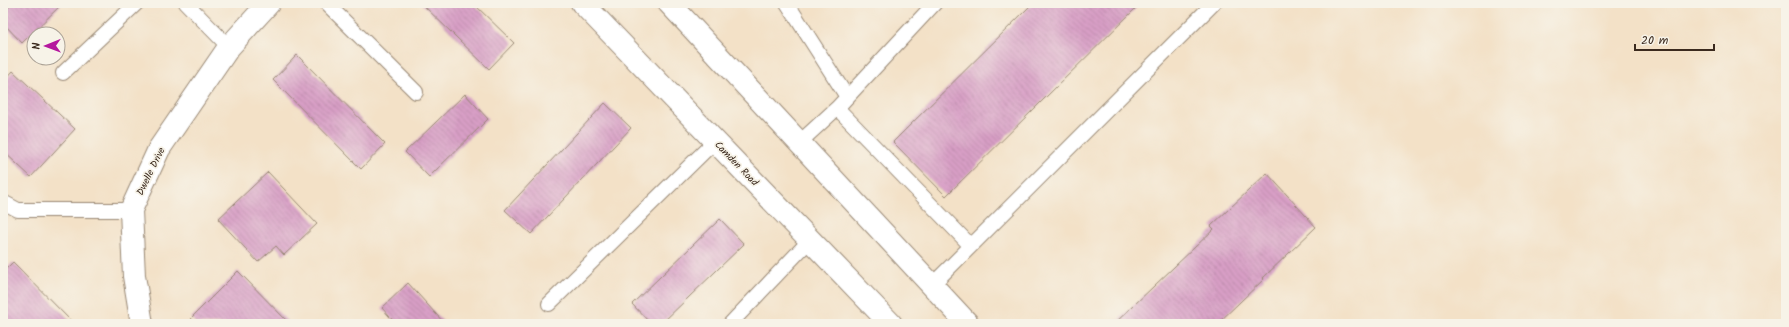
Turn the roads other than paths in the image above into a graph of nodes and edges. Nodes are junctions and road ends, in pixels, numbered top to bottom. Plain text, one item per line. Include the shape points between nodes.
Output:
1 (138, 3) edge
2 (186, 3) edge
3 (269, 3) edge
4 (326, 3) edge
5 (582, 3) edge
6 (669, 3) edge
7 (787, 3) edge
8 (935, 3) edge
9 (1214, 3) edge
10 (230, 47) junction
11 (63, 73) dead end
12 (416, 92) dead end
13 (847, 97) junction
14 (837, 108) junction
15 (715, 141) junction
16 (799, 143) junction
17 (3, 202) edge
18 (132, 210) junction
19 (810, 240) junction
20 (971, 246) junction
21 (932, 285) junction
22 (549, 304) dead end
23 (142, 324) edge
24 (730, 324) edge
25 (892, 324) edge
26 (968, 324) edge

1 - 11 lane
2 - 10 lane
3 - 10 street, Dwelle Drive
4 - 12 lane
5 - 15 street, Camden Road
6 - 16 street
7 - 13 lane
8 - 13 lane
9 - 20 lane
10 - 18 street, Dwelle Drive via 159,149
13 - 14 lane
14 - 16 lane
14 - 20 lane
15 - 19 street, Camden Road
15 - 22 lane
16 - 21 street
17 - 18 lane via 18,210
18 - 23 street, Dwelle Drive via 134,276
19 - 24 lane
19 - 25 street, Camden Road
20 - 21 lane
21 - 26 street

